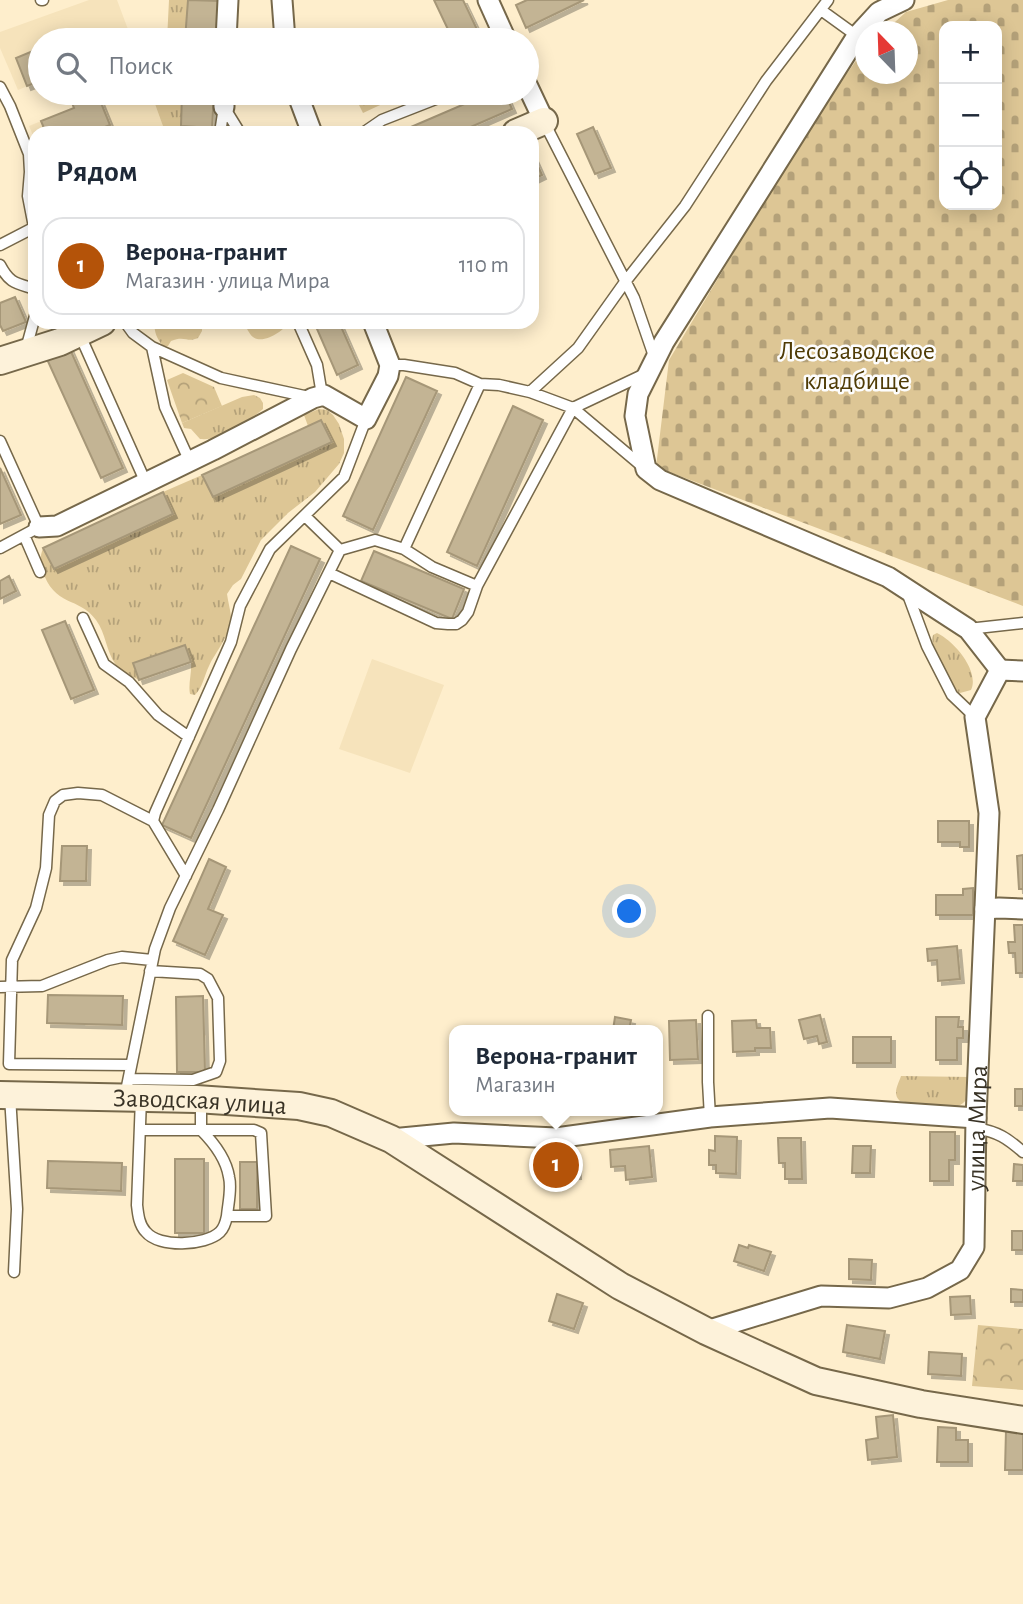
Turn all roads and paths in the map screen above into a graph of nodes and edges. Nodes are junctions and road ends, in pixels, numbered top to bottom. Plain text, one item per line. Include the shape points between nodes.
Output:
1 (228, 0) edge
2 (282, 0) edge
3 (828, 0) edge
4 (904, 0) edge
5 (494, 2) edge
6 (821, 10) junction
7 (871, 21) edge
8 (227, 28) edge
9 (284, 28) edge
10 (502, 28) edge
11 (855, 35) edge
12 (855, 39) edge
13 (0, 87) edge
14 (3, 101) edge
15 (223, 105) edge
16 (226, 105) edge
17 (301, 105) edge
18 (420, 105) edge
19 (536, 105) edge
20 (544, 121) junction
21 (221, 126) edge
22 (237, 126) edge
23 (309, 126) edge
24 (373, 126) edge
25 (532, 126) edge
26 (28, 152) edge
27 (28, 231) edge
28 (0, 245) edge
29 (0, 265) edge
30 (625, 282) junction
31 (28, 287) edge
32 (28, 329) edge
33 (80, 329) edge
34 (86, 329) edge
35 (130, 329) edge
36 (301, 329) edge
37 (376, 329) edge
38 (152, 347) junction
39 (13, 357) edge
40 (390, 365) junction
41 (652, 366) junction
42 (480, 384) junction
43 (530, 392) junction
44 (317, 396) junction
45 (573, 408) junction
46 (366, 419) junction
47 (0, 441) edge
48 (190, 462) junction
49 (646, 469) junction
50 (146, 483) junction
51 (305, 516) junction
52 (31, 531) junction
53 (0, 548) edge
54 (404, 549) junction
55 (340, 550) junction
56 (40, 572) dead end
57 (329, 573) junction
58 (477, 586) junction
59 (905, 588) junction
60 (83, 618) dead end
61 (1023, 623) edge
62 (968, 629) junction
63 (1000, 670) junction
64 (1023, 671) edge
65 (975, 717) junction
66 (189, 737) junction
67 (153, 821) junction
68 (186, 876) junction
69 (985, 909) junction
70 (1023, 909) edge
71 (151, 966) junction
72 (0, 987) edge
73 (12, 987) junction
74 (708, 1016) dead end
75 (5, 1064) edge
76 (131, 1065) junction
77 (131, 1091) junction
78 (5, 1095) edge
79 (201, 1099) junction
80 (710, 1117) junction
81 (976, 1123) junction
82 (139, 1130) junction
83 (201, 1130) junction
84 (391, 1139) junction
85 (1023, 1152) edge
86 (227, 1216) junction
87 (14, 1272) dead end
88 (706, 1331) junction
89 (1023, 1420) edge

1 - 8 street
2 - 9 street
3 - 6 lane
4 - 7 street
5 - 10 street
6 - 11 lane
6 - 30 lane via 766,81 685,206
12 - 41 street
13 - 14 lane
14 - 26 lane
15 - 21 lane
16 - 22 lane
17 - 23 street
18 - 24 lane
19 - 20 street
20 - 25 street
20 - 30 lane
27 - 28 lane
29 - 31 lane via 11,281
30 - 41 lane via 634,298
30 - 43 lane via 578,348
32 - 39 lane
33 - 39 street via 60,342
34 - 50 lane
35 - 38 lane
36 - 44 lane via 317,365
37 - 40 street
38 - 44 lane via 221,378
38 - 48 lane via 165,407
40 - 42 lane via 455,373
40 - 46 street
41 - 45 lane
41 - 49 street via 638,394 635,416
42 - 43 lane
42 - 54 lane
43 - 45 lane
44 - 46 street via 324,395
44 - 48 street
45 - 49 lane
45 - 58 lane
46 - 51 lane via 344,477
47 - 52 lane
48 - 50 street
49 - 59 street via 660,481
50 - 52 street via 57,526
51 - 55 lane
51 - 66 lane via 270,549 252,583
52 - 53 lane
52 - 56 lane
54 - 55 lane via 375,540
54 - 58 lane
55 - 57 lane
57 - 58 lane via 436,623 462,620
57 - 68 lane
59 - 62 street
59 - 65 lane via 952,695
60 - 66 lane via 104,664 129,682 158,715
61 - 62 lane
62 - 63 street
63 - 64 street
63 - 65 street
65 - 69 street, улица Мира via 989,813
66 - 67 lane
67 - 68 lane
67 - 73 lane via 102,796 78,793 55,801 49,815 43,881 12,960
68 - 71 lane
69 - 70 street
69 - 81 street, улица Мира
71 - 73 lane via 122,957 42,986
71 - 76 lane
71 - 77 lane via 208,979 218,998 220,1061 216,1072 193,1080
72 - 73 lane
73 - 75 lane
74 - 80 lane
75 - 76 lane
76 - 77 lane
77 - 78 street, Заводская улица
77 - 79 street, Заводская улица
77 - 82 lane
78 - 87 lane via 17,1209
79 - 83 lane
79 - 84 street, Заводская улица via 299,1106 331,1113
80 - 81 street via 830,1108
80 - 84 street via 556,1138 454,1133
81 - 85 lane
81 - 88 street, улица Мира via 974,1247 960,1270 927,1288 889,1298 821,1296
82 - 83 lane
82 - 86 lane via 137,1205 146,1233 158,1241 202,1241 220,1232
83 - 86 lane via 213,1142 230,1178
83 - 86 lane via 261,1133 266,1216
84 - 88 street via 620,1286
88 - 89 street via 816,1381 921,1405

